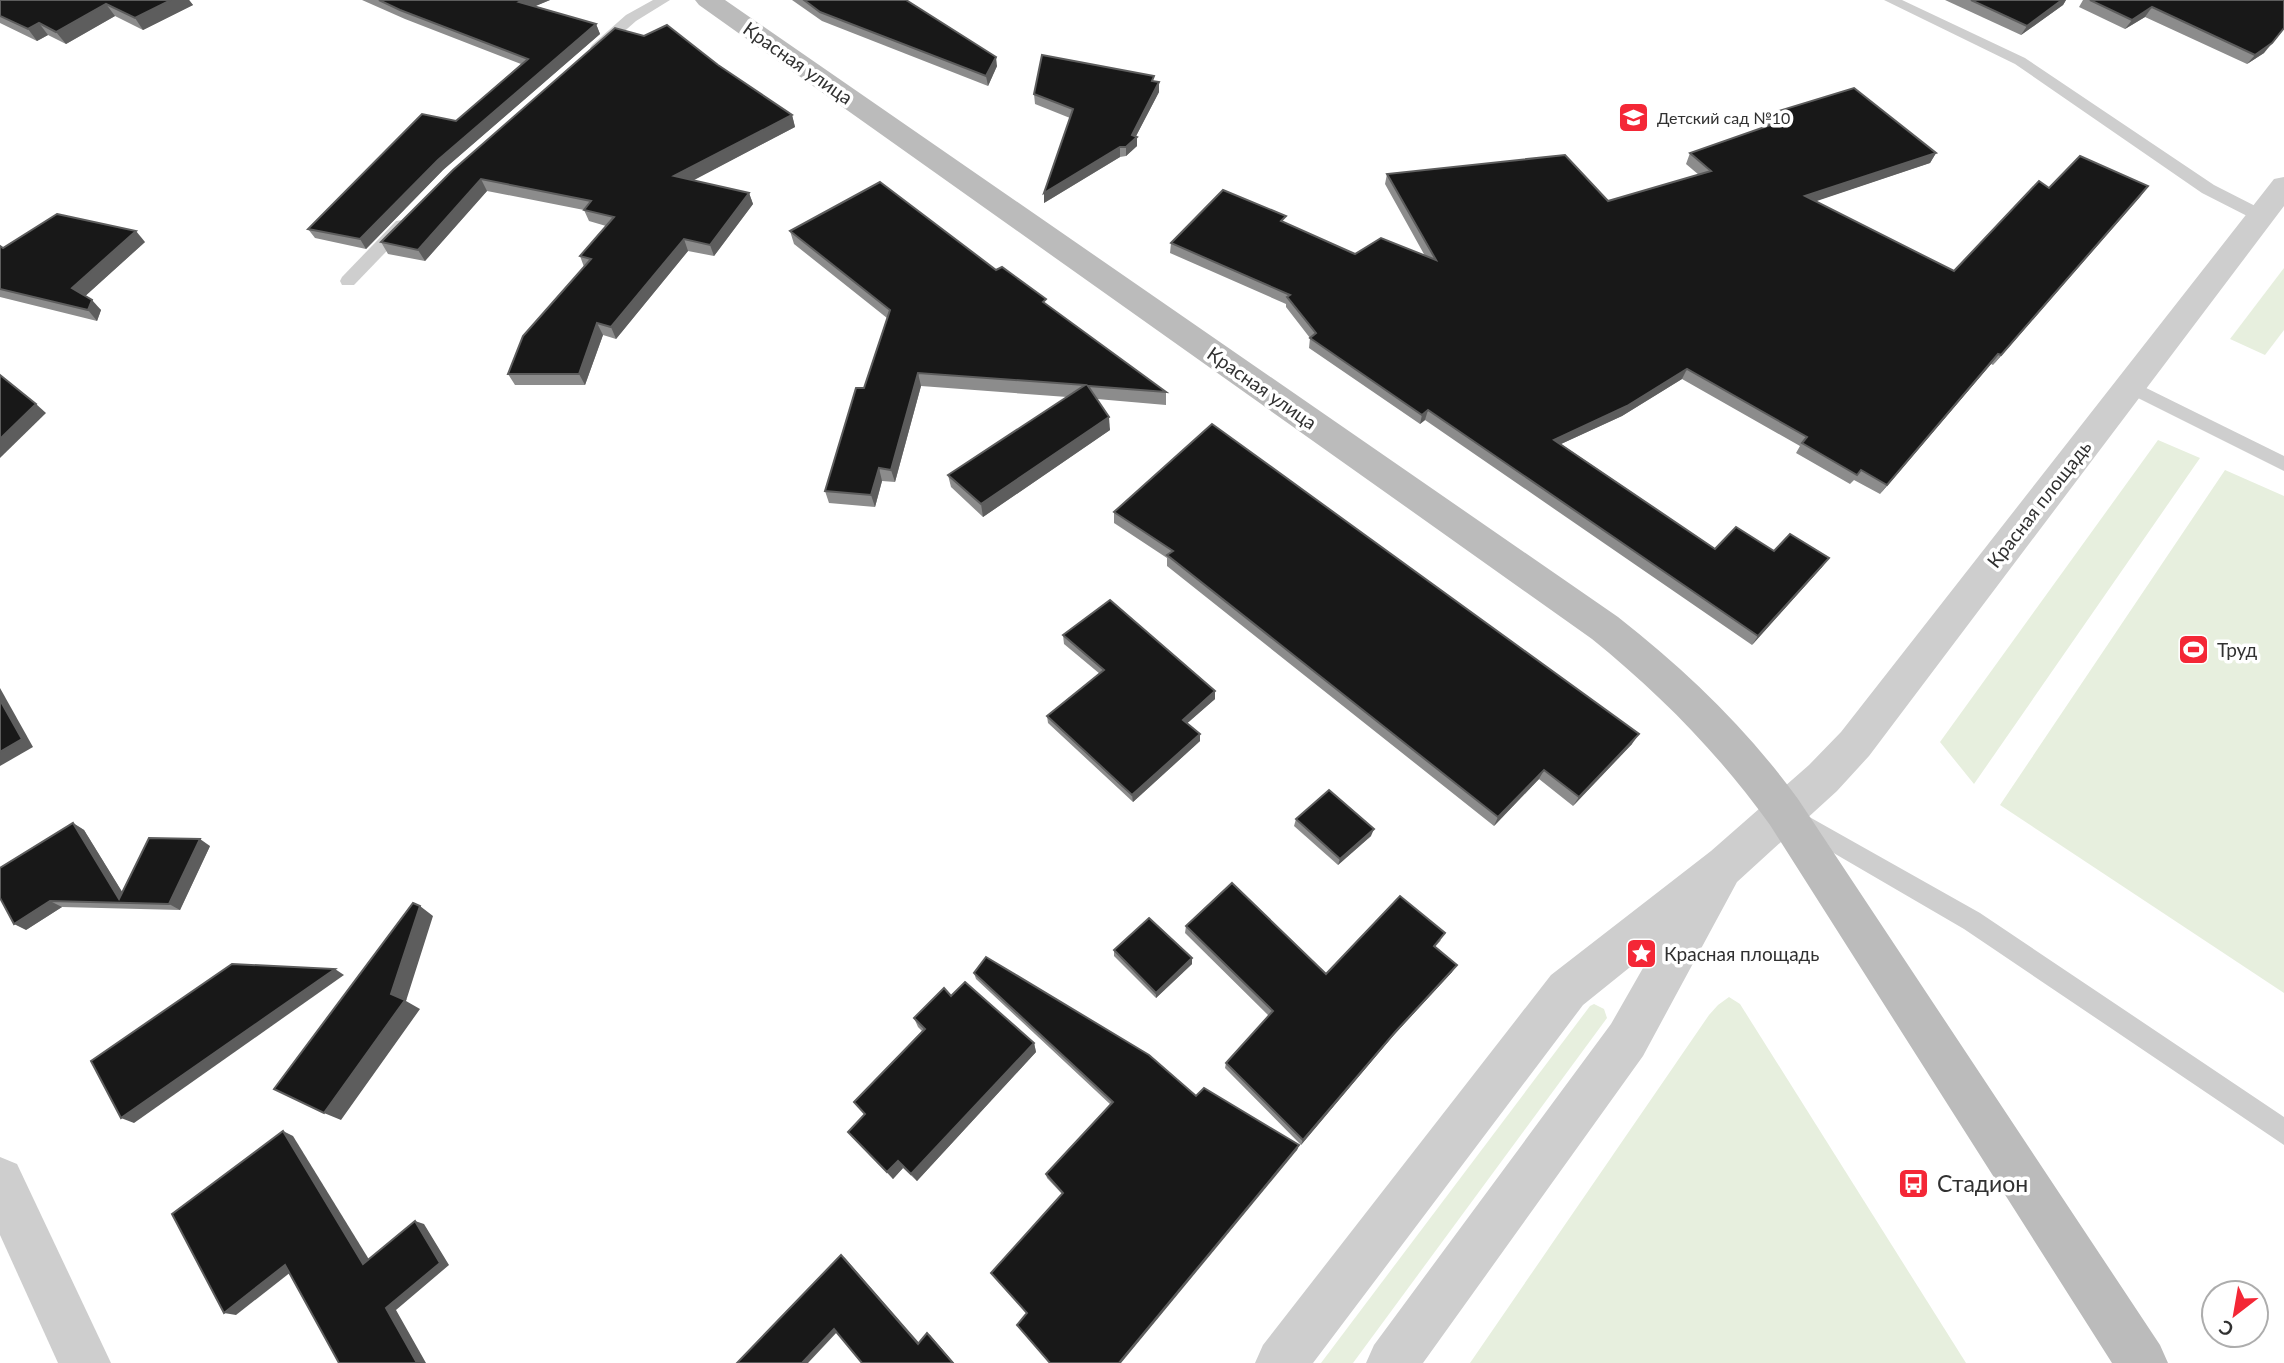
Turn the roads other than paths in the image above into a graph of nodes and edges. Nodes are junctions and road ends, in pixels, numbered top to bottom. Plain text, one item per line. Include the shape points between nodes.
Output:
1 (663, 0) edge
2 (708, 0) edge
3 (1891, 0) edge
4 (581, 62) edge
5 (2284, 186) edge
6 (2261, 216) junction
7 (410, 217) edge
8 (348, 281) dead end
9 (2130, 386) junction
10 (2284, 464) edge
11 (1784, 812) junction
12 (1726, 865) junction
13 (2284, 1132) edge
14 (0, 1181) edge
15 (85, 1363) edge
16 (1281, 1363) edge
17 (1392, 1363) edge
18 (2142, 1363) edge

1 - 4 lane via 631,18
2 - 11 main road, Красная улица via 1605,628 1719,728
3 - 6 lane via 2020,61 2208,189
5 - 6 street, Красная площадь
6 - 9 street, Красная площадь
7 - 8 lane
9 - 10 lane
9 - 11 street, Красная площадь via 1855,744
11 - 12 street, Красная площадь
11 - 13 lane via 1972,921
11 - 18 main road
12 - 16 street, Красная площадь via 1567,990
12 - 17 street, Красная площадь via 1627,1040
14 - 15 street

